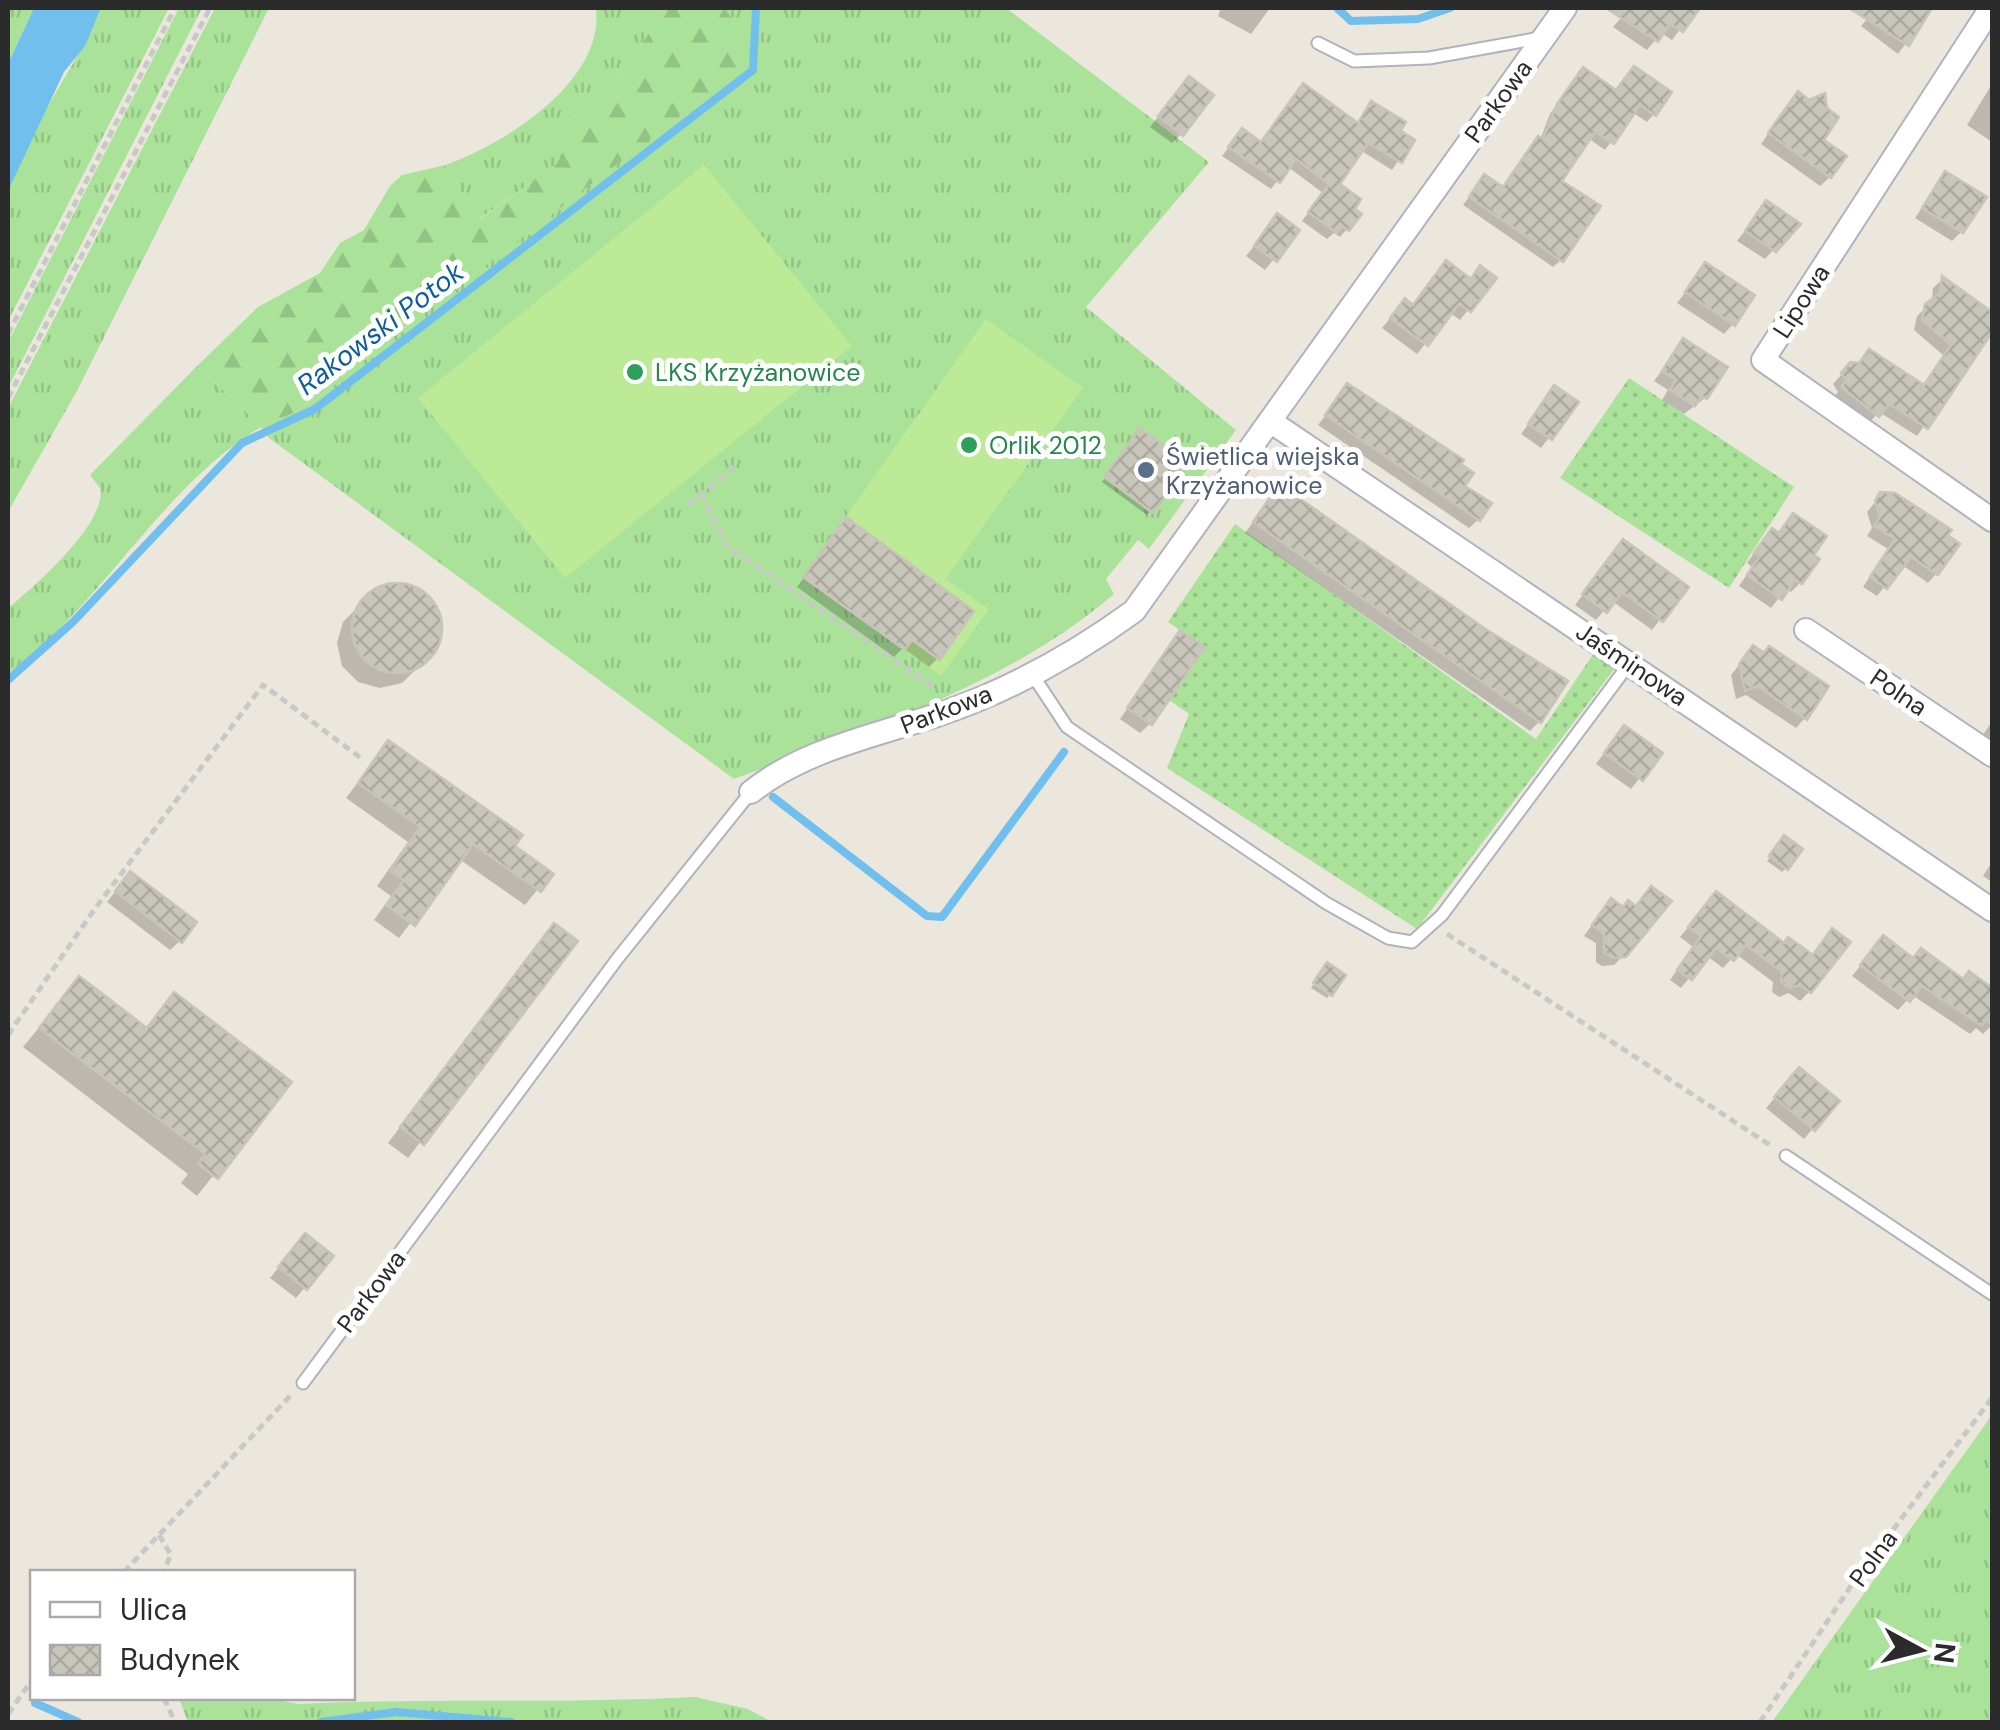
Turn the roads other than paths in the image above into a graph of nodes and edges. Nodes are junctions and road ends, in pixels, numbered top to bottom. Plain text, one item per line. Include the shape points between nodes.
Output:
1 (1566, 8) edge
2 (1991, 8) edge
3 (1544, 38) junction
4 (1318, 43) dead end
5 (1270, 420) junction
6 (1992, 520) edge
7 (1806, 630) dead end
8 (1630, 662) junction
9 (1032, 674) junction
10 (1992, 754) edge
11 (751, 792) joint
12 (1992, 910) edge
13 (1786, 1156) road end
14 (1992, 1294) edge
15 (303, 1383) road end

1 - 3 street, Parkowa
2 - 6 street, Lipowa via 1763,360
3 - 4 lane via 1429,58 1354,62
3 - 5 street, Parkowa
5 - 8 street, Jaśminowa
5 - 9 street, Parkowa via 1134,611 1074,655
7 - 10 street, Polna
8 - 9 lane via 1432,925 1412,942 1388,938 1326,902 1067,727
8 - 12 street, Jaśminowa
9 - 11 street, Parkowa via 959,707 839,746
11 - 15 lane, Parkowa via 618,958
13 - 14 lane

